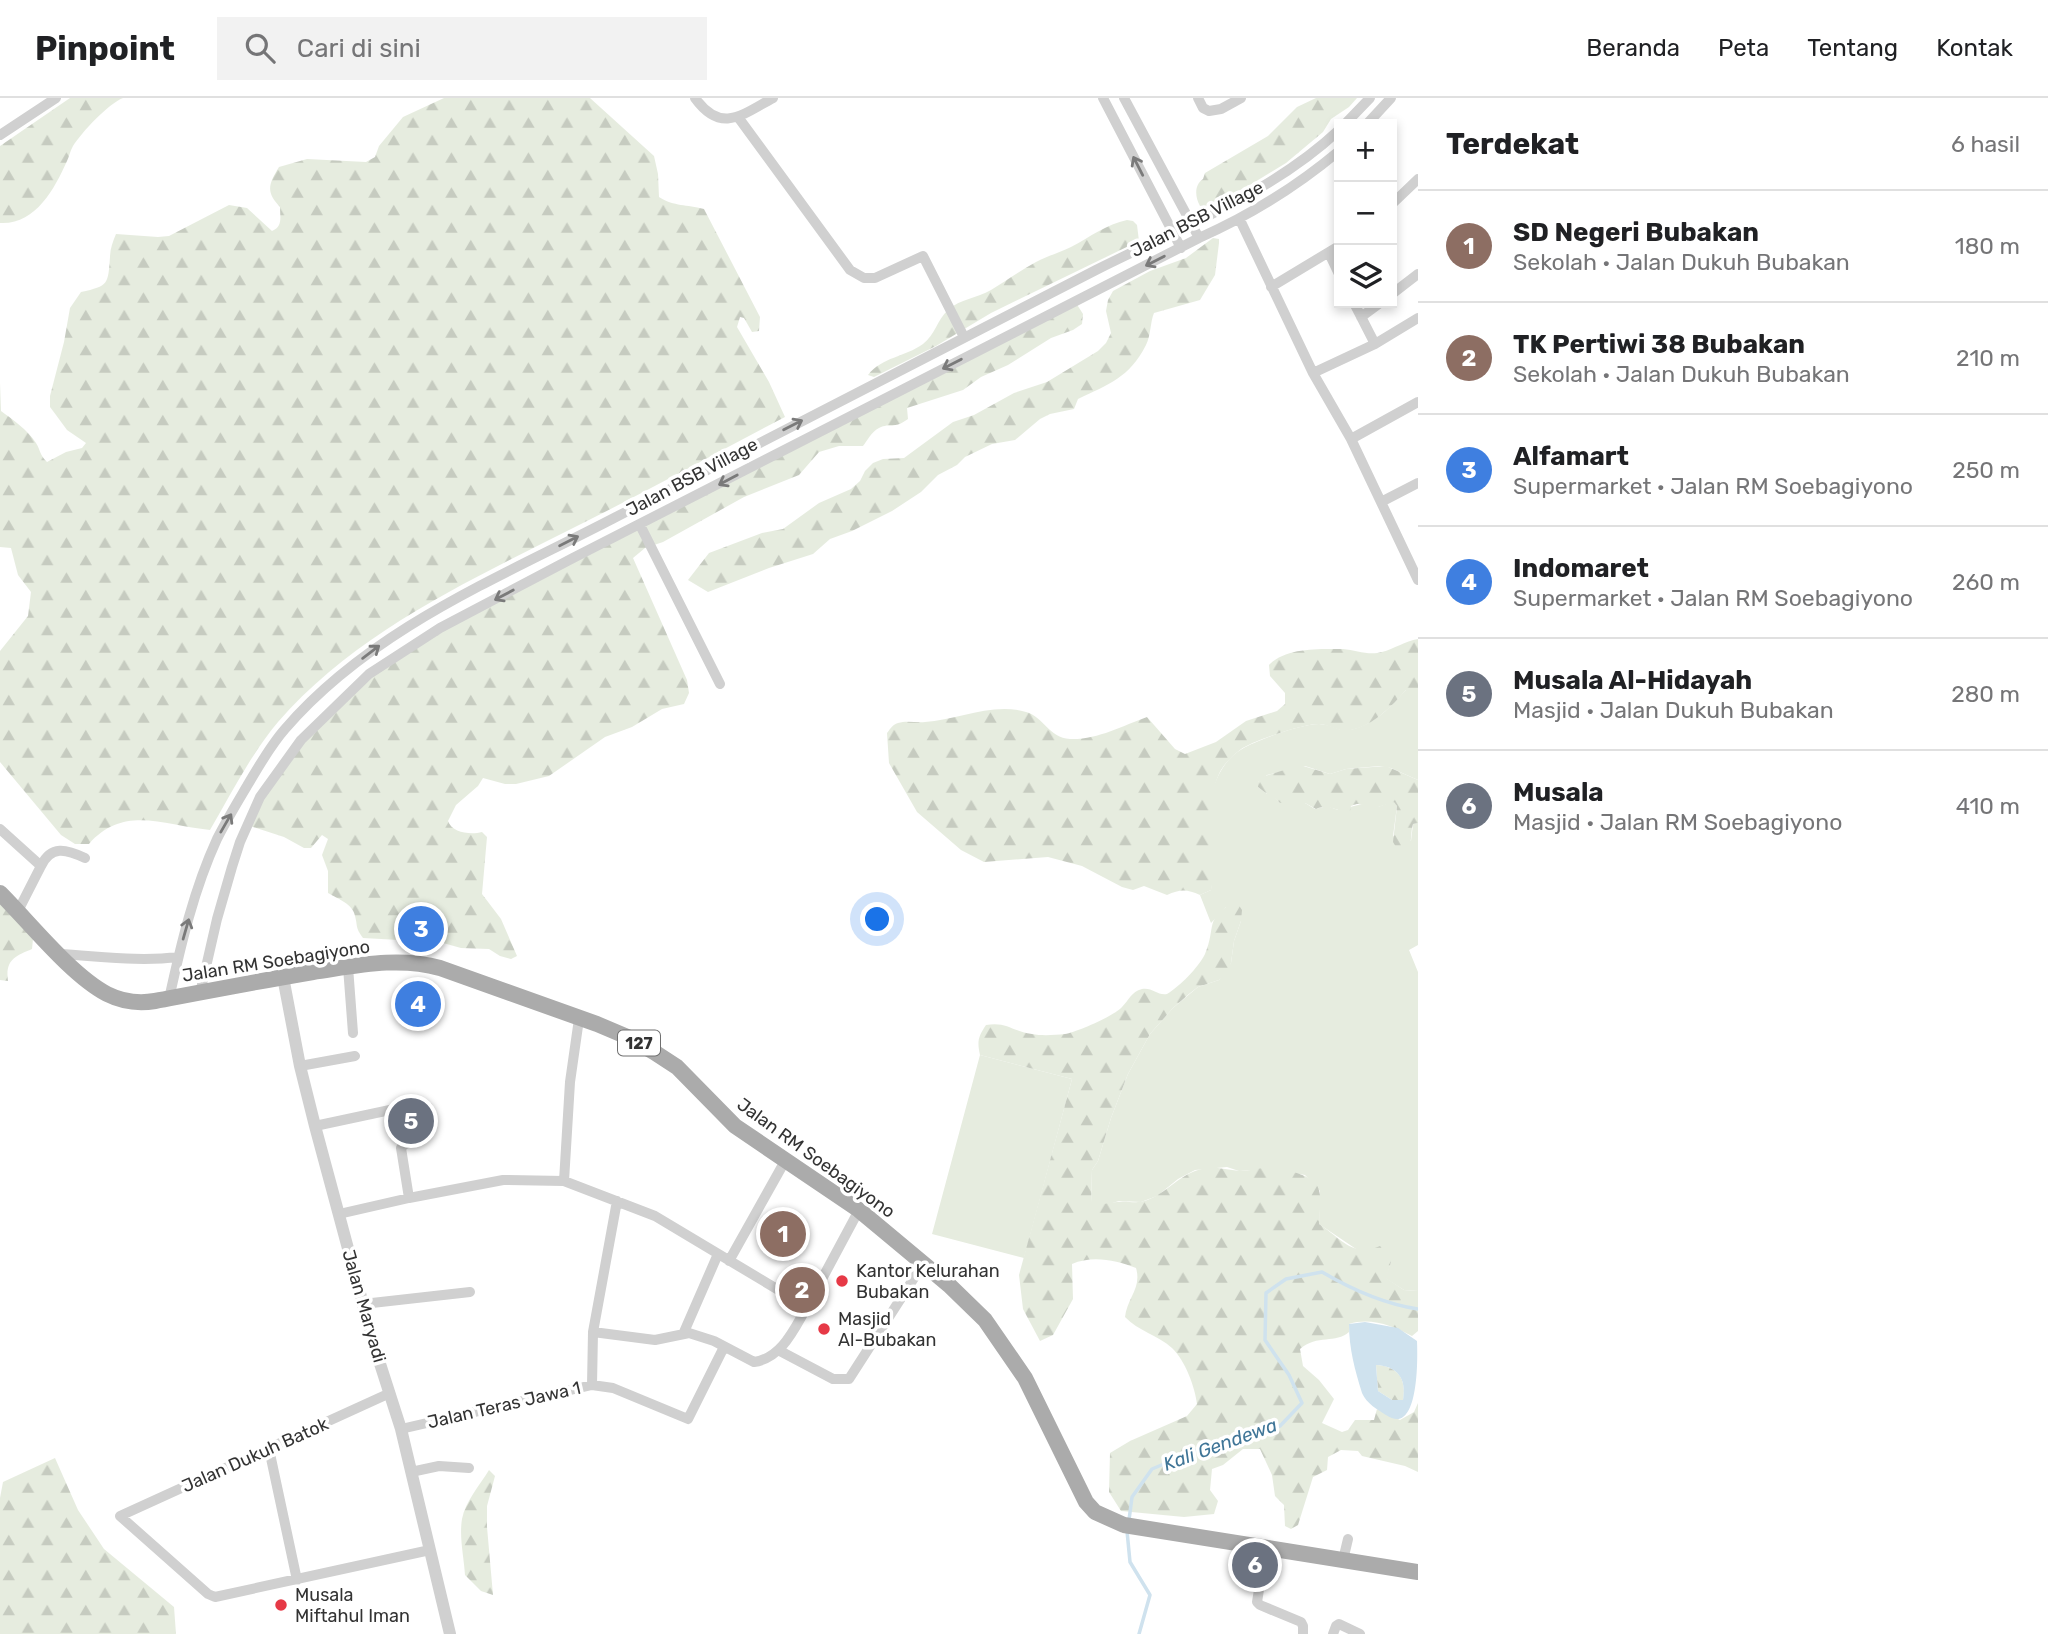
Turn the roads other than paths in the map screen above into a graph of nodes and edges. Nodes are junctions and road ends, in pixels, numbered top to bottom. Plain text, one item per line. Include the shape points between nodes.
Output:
1 (56, 98) edge
2 (695, 98) edge
3 (773, 98) edge
4 (1103, 98) edge
5 (1124, 98) edge
6 (1198, 98) edge
7 (1241, 98) edge
8 (1370, 98) edge
9 (1391, 98) edge
10 (738, 117) junction
11 (1350, 119) edge
12 (1372, 119) edge
13 (1334, 134) edge
14 (0, 135) edge
15 (1334, 155) edge
16 (1417, 182) edge
17 (1176, 196) junction
18 (1397, 200) edge
19 (1159, 206) junction
20 (1240, 220) junction
21 (1191, 224) junction
22 (1173, 233) junction
23 (1199, 238) junction
24 (1181, 248) junction
25 (1334, 250) edge
26 (1329, 253) junction
27 (1334, 264) edge
28 (1418, 274) edge
29 (1271, 287) junction
30 (1397, 290) edge
31 (1356, 308) edge
32 (1373, 308) edge
33 (1361, 317) junction
34 (1418, 318) edge
35 (964, 337) junction
36 (1375, 344) junction
37 (1313, 373) junction
38 (1418, 402) edge
39 (1351, 439) junction
40 (1418, 483) edge
41 (1381, 502) junction
42 (640, 525) junction
43 (1415, 565) edge
44 (1418, 580) edge
45 (720, 684) dead end
46 (0, 829) edge
47 (85, 858) dead end
48 (41, 866) junction
49 (0, 893) edge
50 (18, 911) junction
51 (59, 954) junction
52 (178, 957) junction
53 (348, 967) junction
54 (283, 977) junction
55 (200, 993) junction
56 (169, 999) junction
57 (579, 1019) junction
58 (353, 1033) dead end
59 (355, 1056) dead end
60 (300, 1066) junction
61 (315, 1126) junction
62 (785, 1161) junction
63 (565, 1181) junction
64 (409, 1198) junction
65 (617, 1201) junction
66 (859, 1210) junction
67 (339, 1214) junction
68 (718, 1254) junction
69 (729, 1261) junction
70 (923, 1264) junction
71 (470, 1292) dead end
72 (363, 1304) junction
73 (807, 1307) junction
74 (593, 1332) junction
75 (684, 1332) junction
76 (724, 1347) junction
77 (780, 1351) junction
78 (592, 1385) junction
79 (390, 1394) junction
80 (401, 1429) junction
81 (269, 1450) junction
82 (468, 1468) dead end
83 (411, 1472) junction
84 (1348, 1539) dead end
85 (1266, 1547) junction
86 (430, 1550) junction
87 (1343, 1560) junction
88 (1418, 1572) edge
89 (297, 1580) junction
90 (1336, 1629) edge
91 (450, 1634) edge
92 (1303, 1634) edge
93 (1360, 1634) edge

1 - 14 street
2 - 10 street via 705,112 720,119
3 - 10 street
19 -> 4 street
5 - 17 street
6 - 7 street via 1209,111
8 - 11 street
9 - 12 street
10 - 35 street via 850,270 875,278 923,256
13 - 21 street, Jalan BSB Village via 1286,172
15 - 20 street via 1302,182
16 - 18 street
17 - 19 street
17 - 21 street
19 - 22 street
20 - 23 street
20 - 29 street
21 - 22 street, Jalan BSB Village
21 - 23 street
22 - 24 street
22 - 35 street, Jalan BSB Village
23 - 24 street
24 -> 42 street
25 - 26 street
26 - 27 street
26 - 29 street
28 - 30 street
29 - 37 street
31 - 33 street
32 - 33 street
33 - 36 street
34 - 36 street
52 -> 35 street, Jalan BSB Village via 219,835 266,755 307,706 375,648 484,584
36 - 37 street
37 - 39 street
38 - 39 street
39 - 41 street
40 - 41 street
41 - 43 street
42 - 45 street
42 -> 55 street via 440,628 369,674 301,740 260,797 240,842
43 - 44 street
46 - 48 street
47 - 48 street via 53,852
48 - 50 street
49 - 50 main road, Jalan RM Soebagiyono / 127
50 - 51 main road, Jalan RM Soebagiyono / 127
51 - 52 street via 111,960
51 - 56 main road, Jalan RM Soebagiyono / 127 via 109,995 141,1003
52 - 56 street, Jalan BSB Village
53 - 54 main road, Jalan RM Soebagiyono / 127
53 - 57 main road, Jalan RM Soebagiyono / 127 via 396,961 427,964
53 - 58 street
54 - 55 main road, Jalan RM Soebagiyono / 127
54 - 60 street, Jalan Maryadi
55 - 56 main road, Jalan RM Soebagiyono / 127
57 - 62 main road, Jalan RM Soebagiyono / 127 via 630,1038 677,1067 735,1126
57 - 63 street via 570,1082
59 - 60 street
60 - 61 street, Jalan Maryadi
61 - 64 street via 418,1104 428,1107 429,1118 415,1141 401,1148
61 - 67 street, Jalan Maryadi
62 - 66 main road, Jalan RM Soebagiyono / 127
62 - 69 street
63 - 64 street via 503,1180
63 - 65 street
64 - 67 street
65 - 68 street via 655,1216
65 - 74 street
66 - 70 main road, Jalan RM Soebagiyono / 127
66 - 73 street
67 - 72 street, Jalan Maryadi
68 - 69 street
68 - 75 street
69 - 73 street
70 - 77 street via 849,1379 833,1379
70 - 85 main road, Jalan RM Soebagiyono / 127 via 985,1320 1014,1358 1095,1513 1124,1525
71 - 72 street
72 - 79 street, Jalan Maryadi
73 - 77 street
74 - 75 street via 655,1340
74 - 78 street
75 - 76 street
76 - 77 street via 754,1362
76 - 78 street, Jalan Teras Jawa 1 via 688,1419 613,1388
78 - 80 street, Jalan Teras Jawa 1
79 - 80 street, Jalan Maryadi
79 - 81 street, Jalan Dukuh Batok
80 - 83 street, Jalan Maryadi
81 - 89 street
81 - 89 street, Jalan Dukuh Batok via 120,1516 215,1597
82 - 83 street via 439,1466
83 - 86 street, Jalan Maryadi
84 - 87 street
85 - 87 main road, Jalan RM Soebagiyono / 127
85 - 92 street via 1257,1602 1301,1622
86 - 89 street
86 - 91 street, Jalan Maryadi
87 - 88 main road, Jalan RM Soebagiyono / 127
90 - 93 street

